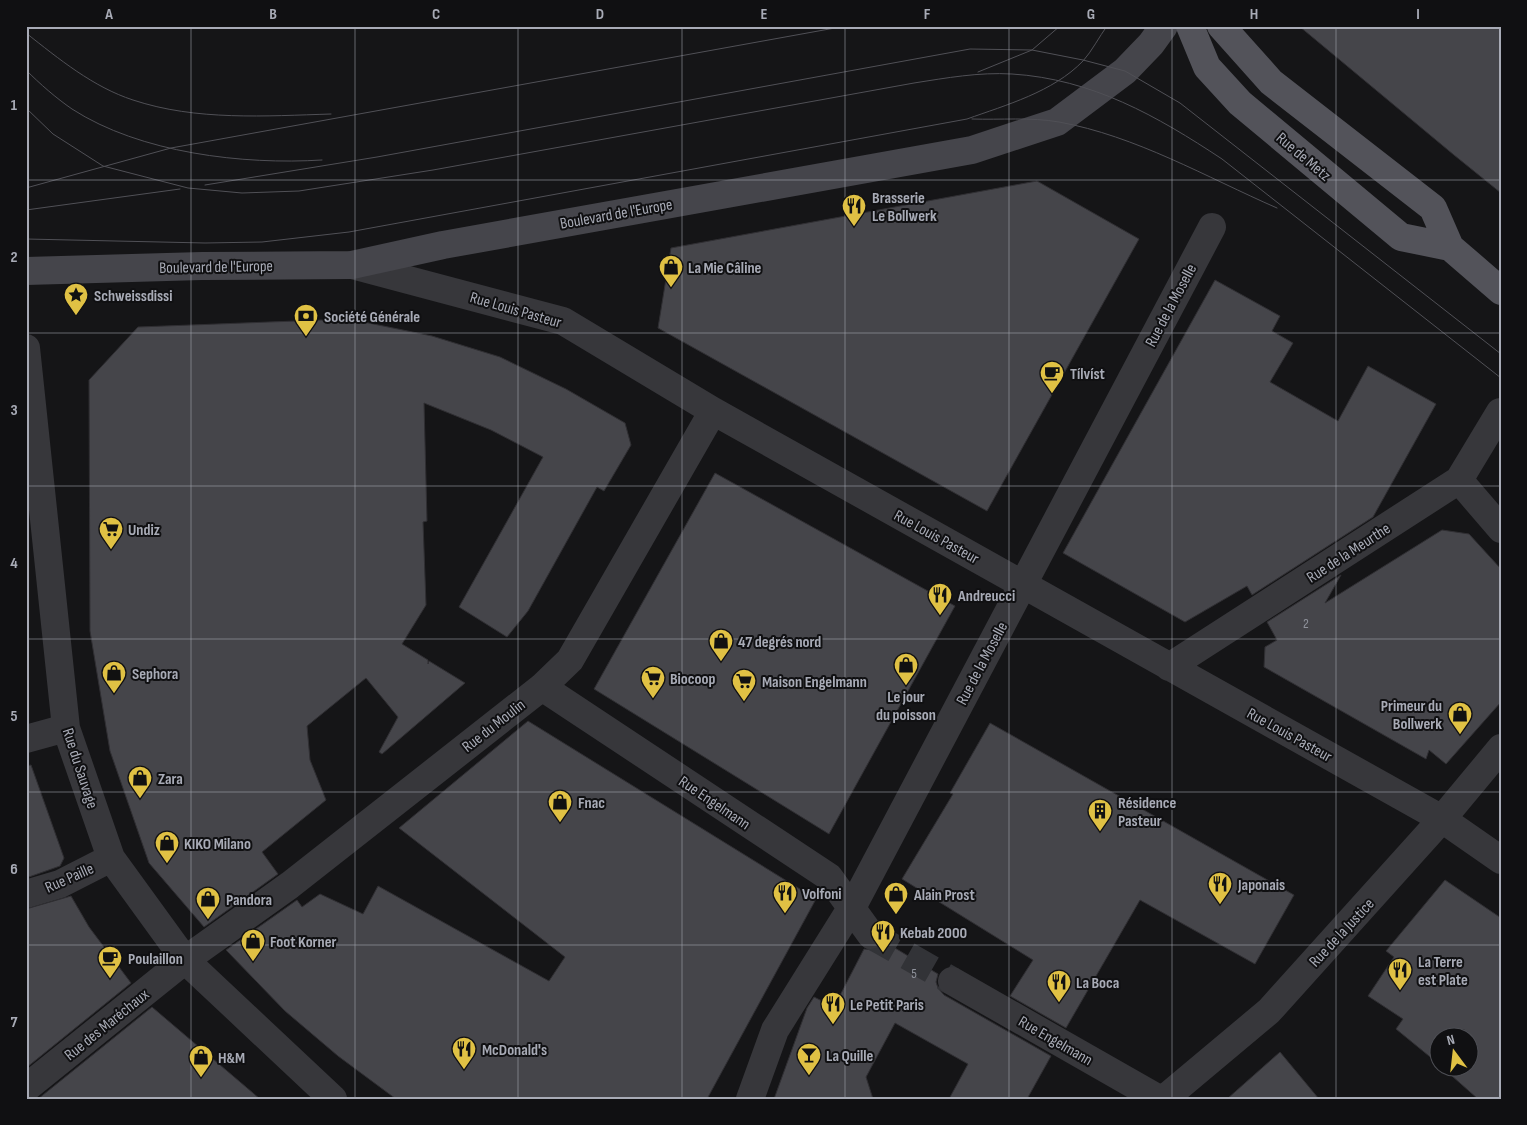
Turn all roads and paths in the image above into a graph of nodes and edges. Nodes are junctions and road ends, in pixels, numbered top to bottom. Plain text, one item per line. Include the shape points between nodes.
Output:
1 (1164, 26) edge
2 (1190, 26) edge
3 (1221, 26) edge
4 (1212, 227) dead end
5 (1450, 247) junction
6 (352, 265) junction
7 (26, 271) edge
8 (1501, 291) edge
9 (26, 348) edge
10 (712, 411) junction
11 (1500, 412) edge
12 (1459, 480) junction
13 (1501, 529) edge
14 (1023, 584) junction
15 (1169, 666) junction
16 (542, 687) junction
17 (66, 728) junction
18 (26, 739) edge
19 (1501, 748) edge
20 (1442, 819) junction
21 (111, 858) junction
22 (1501, 860) edge
23 (26, 894) edge
24 (851, 908) junction
25 (871, 935) tunnel mouth
26 (186, 960) junction
27 (952, 981) tunnel mouth
28 (26, 1088) edge
29 (333, 1099) edge
30 (750, 1099) edge
31 (1159, 1099) edge
32 (1164, 1099) edge

1 - 6 street, Boulevard de l'Europe via 1125,71 1057,122 972,150 443,245
2 - 5 main road, Rue de Metz via 1207,67 1240,103 1401,237
3 - 5 main road, Rue de Metz via 1271,82 1433,208
4 - 14 street, Rue de la Moselle
5 - 8 main road, Rue de Metz
6 - 7 street, Boulevard de l'Europe
6 - 10 street, Rue Louis Pasteur via 563,321
9 - 17 street, Rue du Sauvage
10 - 14 street, Rue Louis Pasteur
10 - 16 street, Rue du Moulin via 570,660
11 - 12 street, Rue de la Meurthe
12 - 13 street
12 - 15 street, Rue de la Meurthe
14 - 15 street, Rue Louis Pasteur
14 - 24 street, Rue de la Moselle
15 - 20 street, Rue Louis Pasteur
16 - 24 street, Rue Engelmann via 829,878
16 - 26 street, Rue du Moulin via 290,885
17 - 18 street
17 - 21 street, Rue du Sauvage
19 - 20 street, Rue de la Justice
20 - 22 street, Rue Louis Pasteur
20 - 32 street, Rue de la Justice via 1269,1011
21 - 23 street, Rue Paille via 60,884
21 - 26 street, Rue du Sauvage
24 - 25 street, Rue Engelmann
24 - 30 street, Rue de la Moselle via 775,1030
26 - 28 street, Rue des Maréchaux
26 - 29 street, Rue du Sauvage
27 - 31 street, Rue Engelmann

